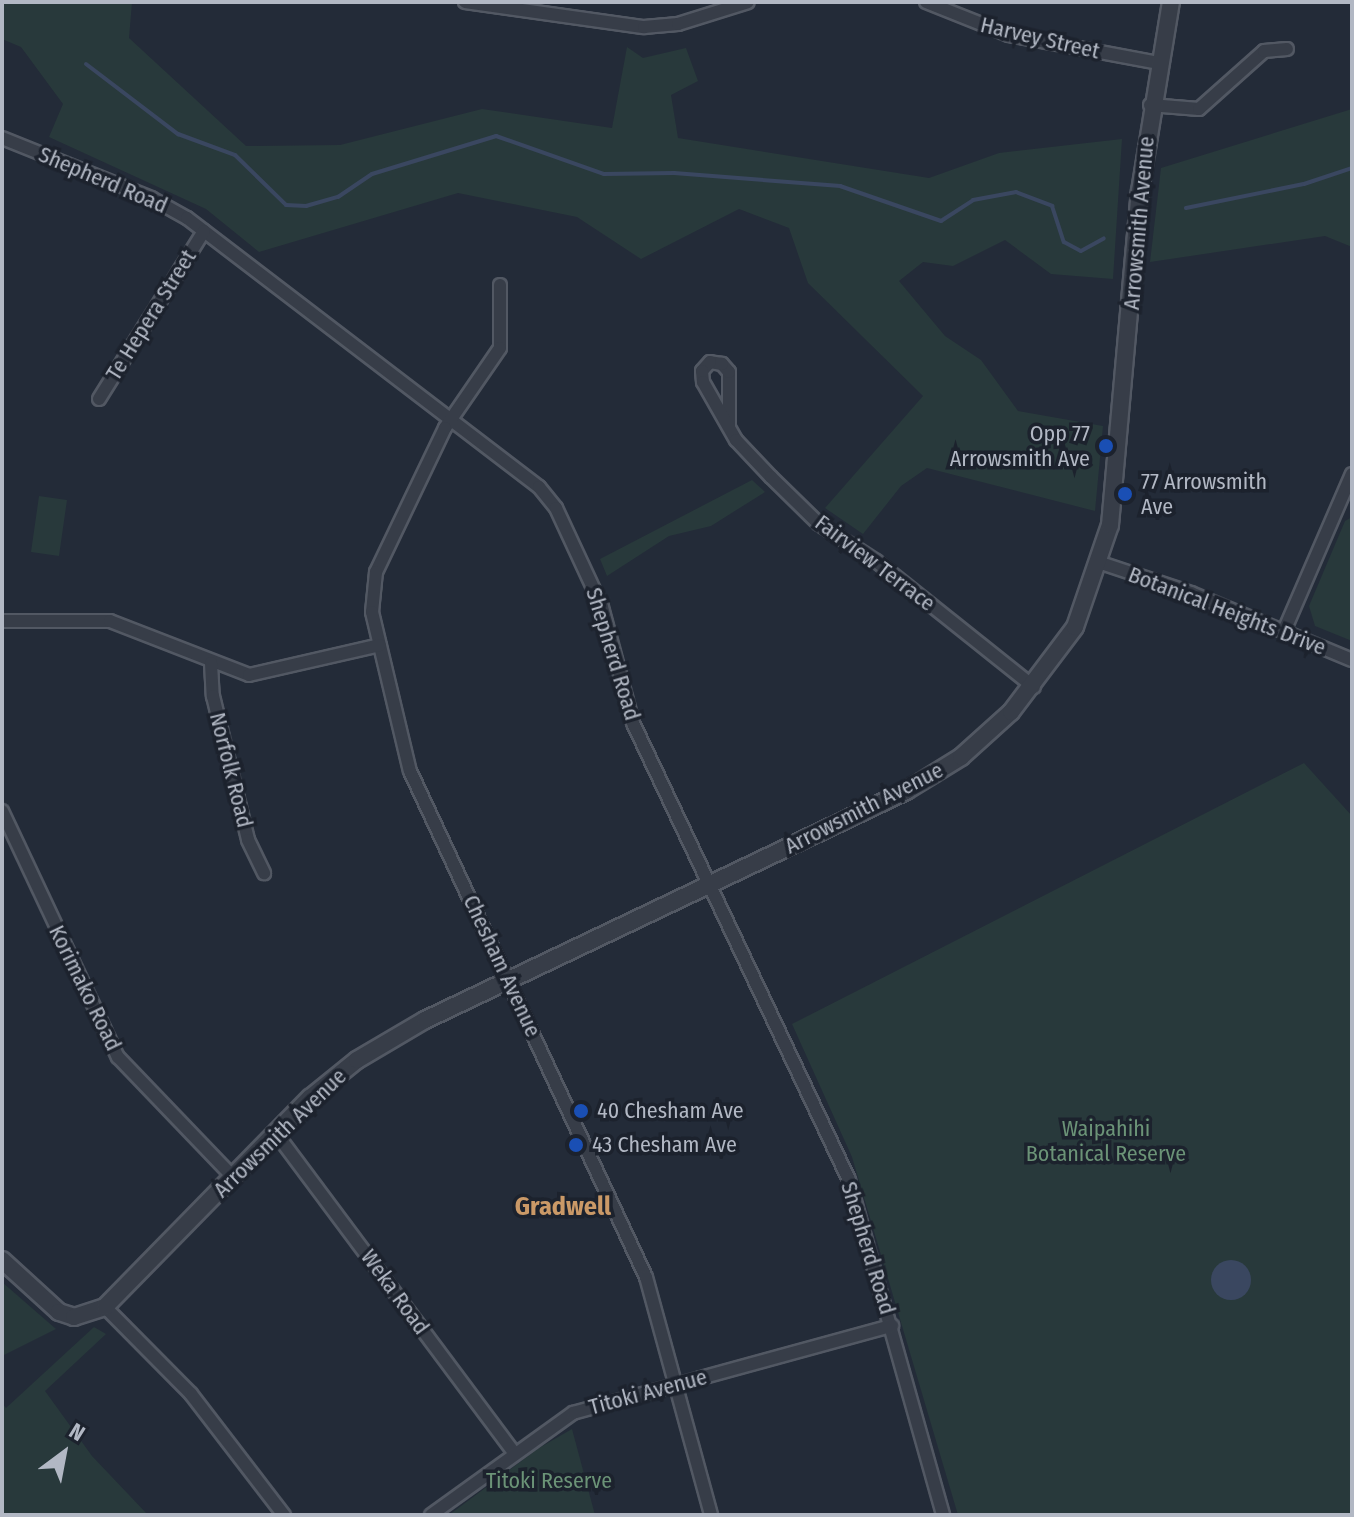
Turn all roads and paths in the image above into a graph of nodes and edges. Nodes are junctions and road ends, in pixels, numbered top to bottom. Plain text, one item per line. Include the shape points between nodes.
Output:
1 (465, 2) edge
2 (748, 2) edge
3 (926, 2) edge
4 (1171, 2) edge
5 (1287, 49) dead end
6 (1159, 63) junction
7 (1150, 105) junction
8 (2, 138) edge
9 (204, 231) junction
10 (500, 285) dead end
11 (99, 399) dead end
12 (450, 419) junction
13 (729, 426) junction
14 (1352, 474) edge
15 (1348, 493) edge
16 (1101, 563) junction
17 (2, 621) edge
18 (1284, 631) junction
19 (380, 645) junction
20 (1352, 660) edge
21 (211, 663) junction
22 (1034, 687) junction
23 (2, 811) edge
24 (264, 873) dead end
25 (710, 885) junction
26 (509, 980) junction
27 (275, 1132) junction
28 (233, 1177) junction
29 (2, 1260) edge
30 (105, 1307) junction
31 (892, 1326) junction
32 (675, 1385) junction
33 (514, 1453) junction
34 (284, 1515) edge
35 (431, 1515) edge
36 (711, 1515) edge
37 (943, 1515) edge

1 - 2 street via 644,27 678,24
3 - 6 street, Harvey Street via 985,29
4 - 6 street, Arrowsmith Avenue
5 - 7 street via 1264,51 1199,109
6 - 7 street, Arrowsmith Avenue
7 - 16 street, Arrowsmith Avenue via 1115,488
8 - 9 street, Shepherd Road via 151,198
9 - 11 street, Te Hepera Street
9 - 12 street, Shepherd Road
10 - 12 street, Chesham Avenue via 500,348
12 - 19 street, Chesham Avenue via 376,572 372,612
12 - 25 street, Shepherd Road via 539,487 566,526 602,607 633,723
13 - 13 street, Fairview Terrace via 703,382 702,371 710,362 729,372
13 - 22 street, Fairview Terrace via 819,524 876,561
14 - 15 street
15 - 18 street
16 - 18 street, Botanical Heights Drive
16 - 22 street, Arrowsmith Avenue via 1075,627
17 - 21 street via 110,621
18 - 20 street, Botanical Heights Drive
19 - 21 street via 269,673 235,673
19 - 26 street, Chesham Avenue via 410,771
21 - 24 street, Norfolk Road via 213,696 248,840
22 - 25 street, Arrowsmith Avenue via 992,730 934,775
23 - 28 street, Korimako Road via 118,1057
25 - 26 street, Arrowsmith Avenue
25 - 31 street, Shepherd Road via 849,1180
26 - 27 street, Arrowsmith Avenue via 357,1060
26 - 32 street, Chesham Avenue via 636,1253
27 - 28 street, Arrowsmith Avenue
27 - 33 street, Weka Road
28 - 30 street, Arrowsmith Avenue
29 - 30 street via 59,1312 74,1317
30 - 34 street via 191,1394
31 - 32 street, Titoki Avenue
31 - 37 street, Shepherd Road
32 - 33 street, Titoki Avenue via 573,1413
32 - 36 street, Chesham Avenue
33 - 35 street, Titoki Avenue

